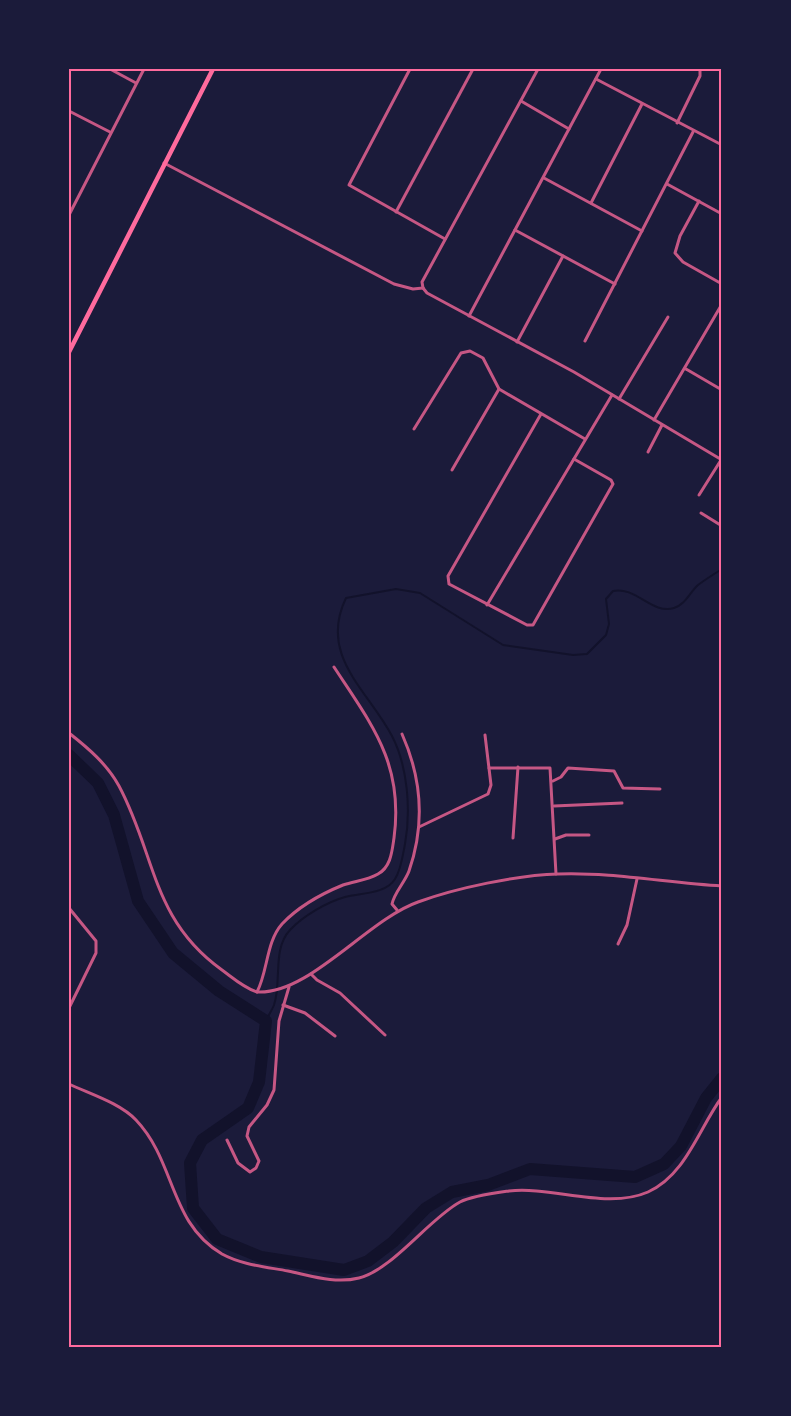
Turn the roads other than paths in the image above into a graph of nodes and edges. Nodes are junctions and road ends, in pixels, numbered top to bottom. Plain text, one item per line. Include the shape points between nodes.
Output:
1 (110, 69) edge
2 (144, 69) edge
3 (213, 69) edge
4 (410, 69) edge
5 (473, 69) edge
6 (538, 69) edge
7 (602, 69) edge
8 (700, 69) edge
9 (596, 79) junction
10 (136, 83) junction
11 (521, 100) junction
12 (642, 104) junction
13 (69, 111) edge
14 (677, 123) junction
15 (569, 129) junction
16 (111, 132) junction
17 (693, 132) junction
18 (722, 145) edge
19 (164, 162) junction
20 (543, 177) junction
21 (667, 184) junction
22 (699, 201) junction
23 (591, 203) junction
24 (396, 212) junction
25 (722, 214) edge
26 (69, 215) edge
27 (515, 230) junction
28 (642, 231) junction
29 (445, 239) junction
30 (563, 256) junction
31 (615, 284) junction
32 (722, 284) edge
33 (423, 288) junction
34 (722, 304) edge
35 (469, 316) junction
36 (668, 317) dead end
37 (585, 341) dead end
38 (517, 342) junction
39 (69, 352) edge
40 (686, 369) junction
41 (499, 389) junction
42 (722, 390) edge
43 (612, 395) junction
44 (619, 399) junction
45 (541, 414) junction
46 (654, 420) junction
47 (662, 425) junction
48 (414, 429) dead end
49 (585, 439) junction
50 (648, 452) dead end
51 (574, 459) junction
52 (722, 460) edge
53 (452, 470) dead end
54 (699, 495) dead end
55 (701, 513) dead end
56 (722, 526) edge
57 (487, 605) junction
58 (334, 666) dead end
59 (69, 733) edge
60 (402, 734) dead end
61 (485, 735) dead end
62 (518, 767) junction
63 (489, 768) junction
64 (553, 781) junction
65 (660, 789) dead end
66 (622, 803) dead end
67 (554, 806) junction
68 (419, 827) junction
69 (589, 835) dead end
70 (513, 838) dead end
71 (555, 839) junction
72 (556, 874) junction
73 (638, 879) junction
74 (722, 886) edge
75 (69, 908) edge
76 (397, 910) junction
77 (618, 944) dead end
78 (311, 974) junction
79 (287, 987) junction
80 (257, 992) junction
81 (283, 1005) junction
82 (69, 1008) edge
83 (385, 1035) dead end
84 (335, 1036) dead end
85 (69, 1084) edge
86 (722, 1097) edge
87 (227, 1140) dead end

1 - 10 street
2 - 10 street
3 - 19 main road
4 - 24 street via 350,181 350,188
5 - 24 street
6 - 11 street
7 - 9 street
8 - 14 street
9 - 12 street
9 - 15 street
10 - 16 street
11 - 15 street
11 - 29 street
12 - 14 street
12 - 23 street
13 - 16 street
14 - 17 street
15 - 20 street
16 - 26 street
17 - 18 street
17 - 21 street
19 - 33 street via 394,284 413,290
19 - 39 main road
20 - 23 street
20 - 27 street
21 - 22 street
21 - 28 street
22 - 25 street
22 - 32 street via 675,253 683,262
23 - 28 street
24 - 29 street
27 - 30 street
27 - 35 street
28 - 31 street
29 - 33 street via 422,282
30 - 31 street
30 - 38 street
31 - 37 street
33 - 35 street
34 - 40 street
35 - 38 street
36 - 44 street
38 - 43 street
40 - 42 street
40 - 46 street
41 - 45 street
41 - 48 street via 483,358 470,351 461,353
41 - 53 street
43 - 44 street
43 - 49 street
44 - 46 street
45 - 49 street
45 - 57 street via 448,576 448,582
46 - 47 street
47 - 50 street
47 - 52 street
49 - 51 street
51 - 57 street
51 - 57 street via 614,484 536,620 530,626
52 - 54 street
55 - 56 street
58 - 80 street via 367,717 390,765 397,810 391,857 380,874 314,899 281,925
59 - 80 street via 102,761 118,786 157,888 188,942 209,961
60 - 68 street via 415,768
61 - 63 street
62 - 63 street
62 - 64 street via 550,768
62 - 70 street
63 - 68 street via 491,785 484,798
64 - 65 street via 568,768 608,769 614,771 623,788
64 - 67 street
66 - 67 street
67 - 71 street
68 - 76 street via 407,876 392,900
69 - 71 street
71 - 72 street
72 - 73 street
72 - 76 street via 470,888
73 - 74 street
73 - 77 street via 630,917
75 - 82 street via 96,941 96,953
76 - 78 street
78 - 79 street
78 - 83 street via 340,993
79 - 80 street
79 - 81 street
81 - 84 street via 305,1013
81 - 87 street via 274,1090 247,1136 259,1161 256,1168 250,1172 242,1168
85 - 86 street via 120,1109 143,1127 155,1144 188,1224 205,1243 226,1256 252,1264 338,1281 362,1278 461,1202 508,1191 546,1190 591,1197 626,1197 648,1192 671,1176 688,1155

